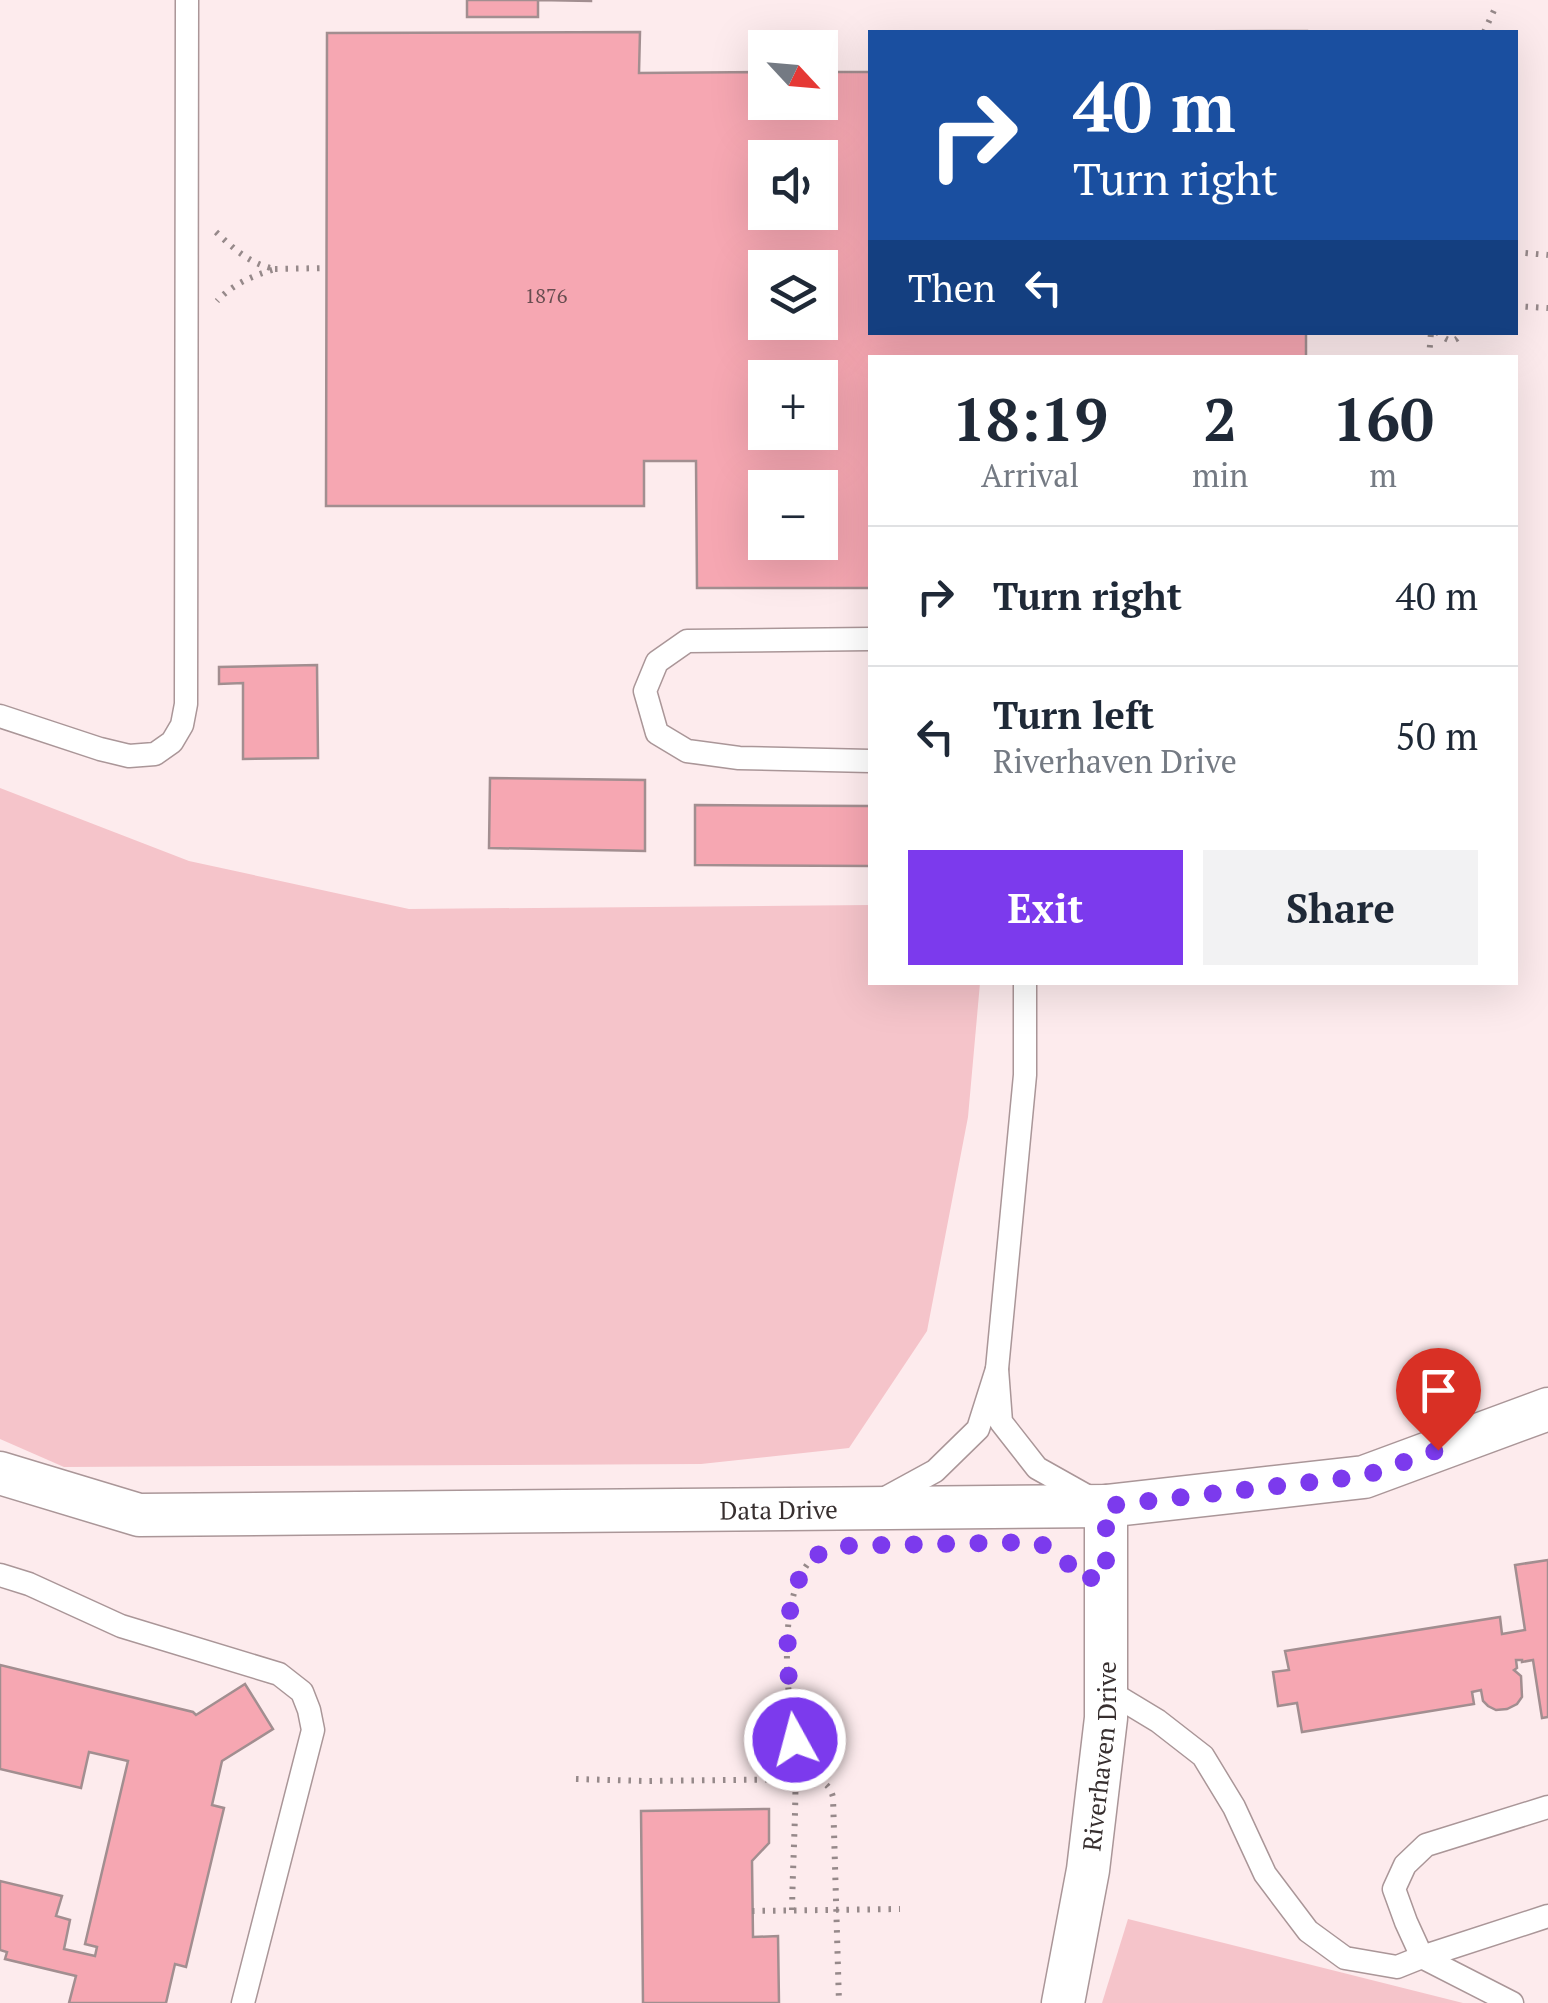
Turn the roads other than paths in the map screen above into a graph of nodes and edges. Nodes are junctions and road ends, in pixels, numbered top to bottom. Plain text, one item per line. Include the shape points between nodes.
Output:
1 (187, 0) edge
2 (868, 639) edge
3 (0, 716) edge
4 (868, 761) edge
5 (1024, 985) edge
6 (997, 1369) junction
7 (1548, 1409) edge
8 (0, 1473) edge
9 (1106, 1506) junction
10 (867, 1508) junction
11 (0, 1575) edge
12 (1106, 1689) junction
13 (1548, 1808) edge
14 (1548, 1916) edge
15 (1422, 1957) junction
16 (243, 2003) edge
17 (1063, 2003) edge
18 (1512, 2003) edge

1 - 3 lane via 182,725 155,754 129,756
2 - 4 lane via 687,641 657,662 645,691 658,733 687,751
5 - 6 lane via 1025,1075
6 - 9 lane via 1002,1422 1037,1468
6 - 10 lane via 978,1429 935,1471
7 - 9 street, Data Drive via 1364,1476
8 - 10 street, Data Drive via 139,1515
9 - 10 street, Data Drive
9 - 12 street, Riverhaven Drive
11 - 16 lane via 121,1626 280,1674 302,1692 313,1730
12 - 15 lane via 1203,1756 1265,1874 1308,1932 1345,1958 1397,1967
12 - 17 street, Riverhaven Drive via 1088,1870
13 - 15 lane via 1426,1846 1405,1865 1394,1889
14 - 15 lane
15 - 18 lane

